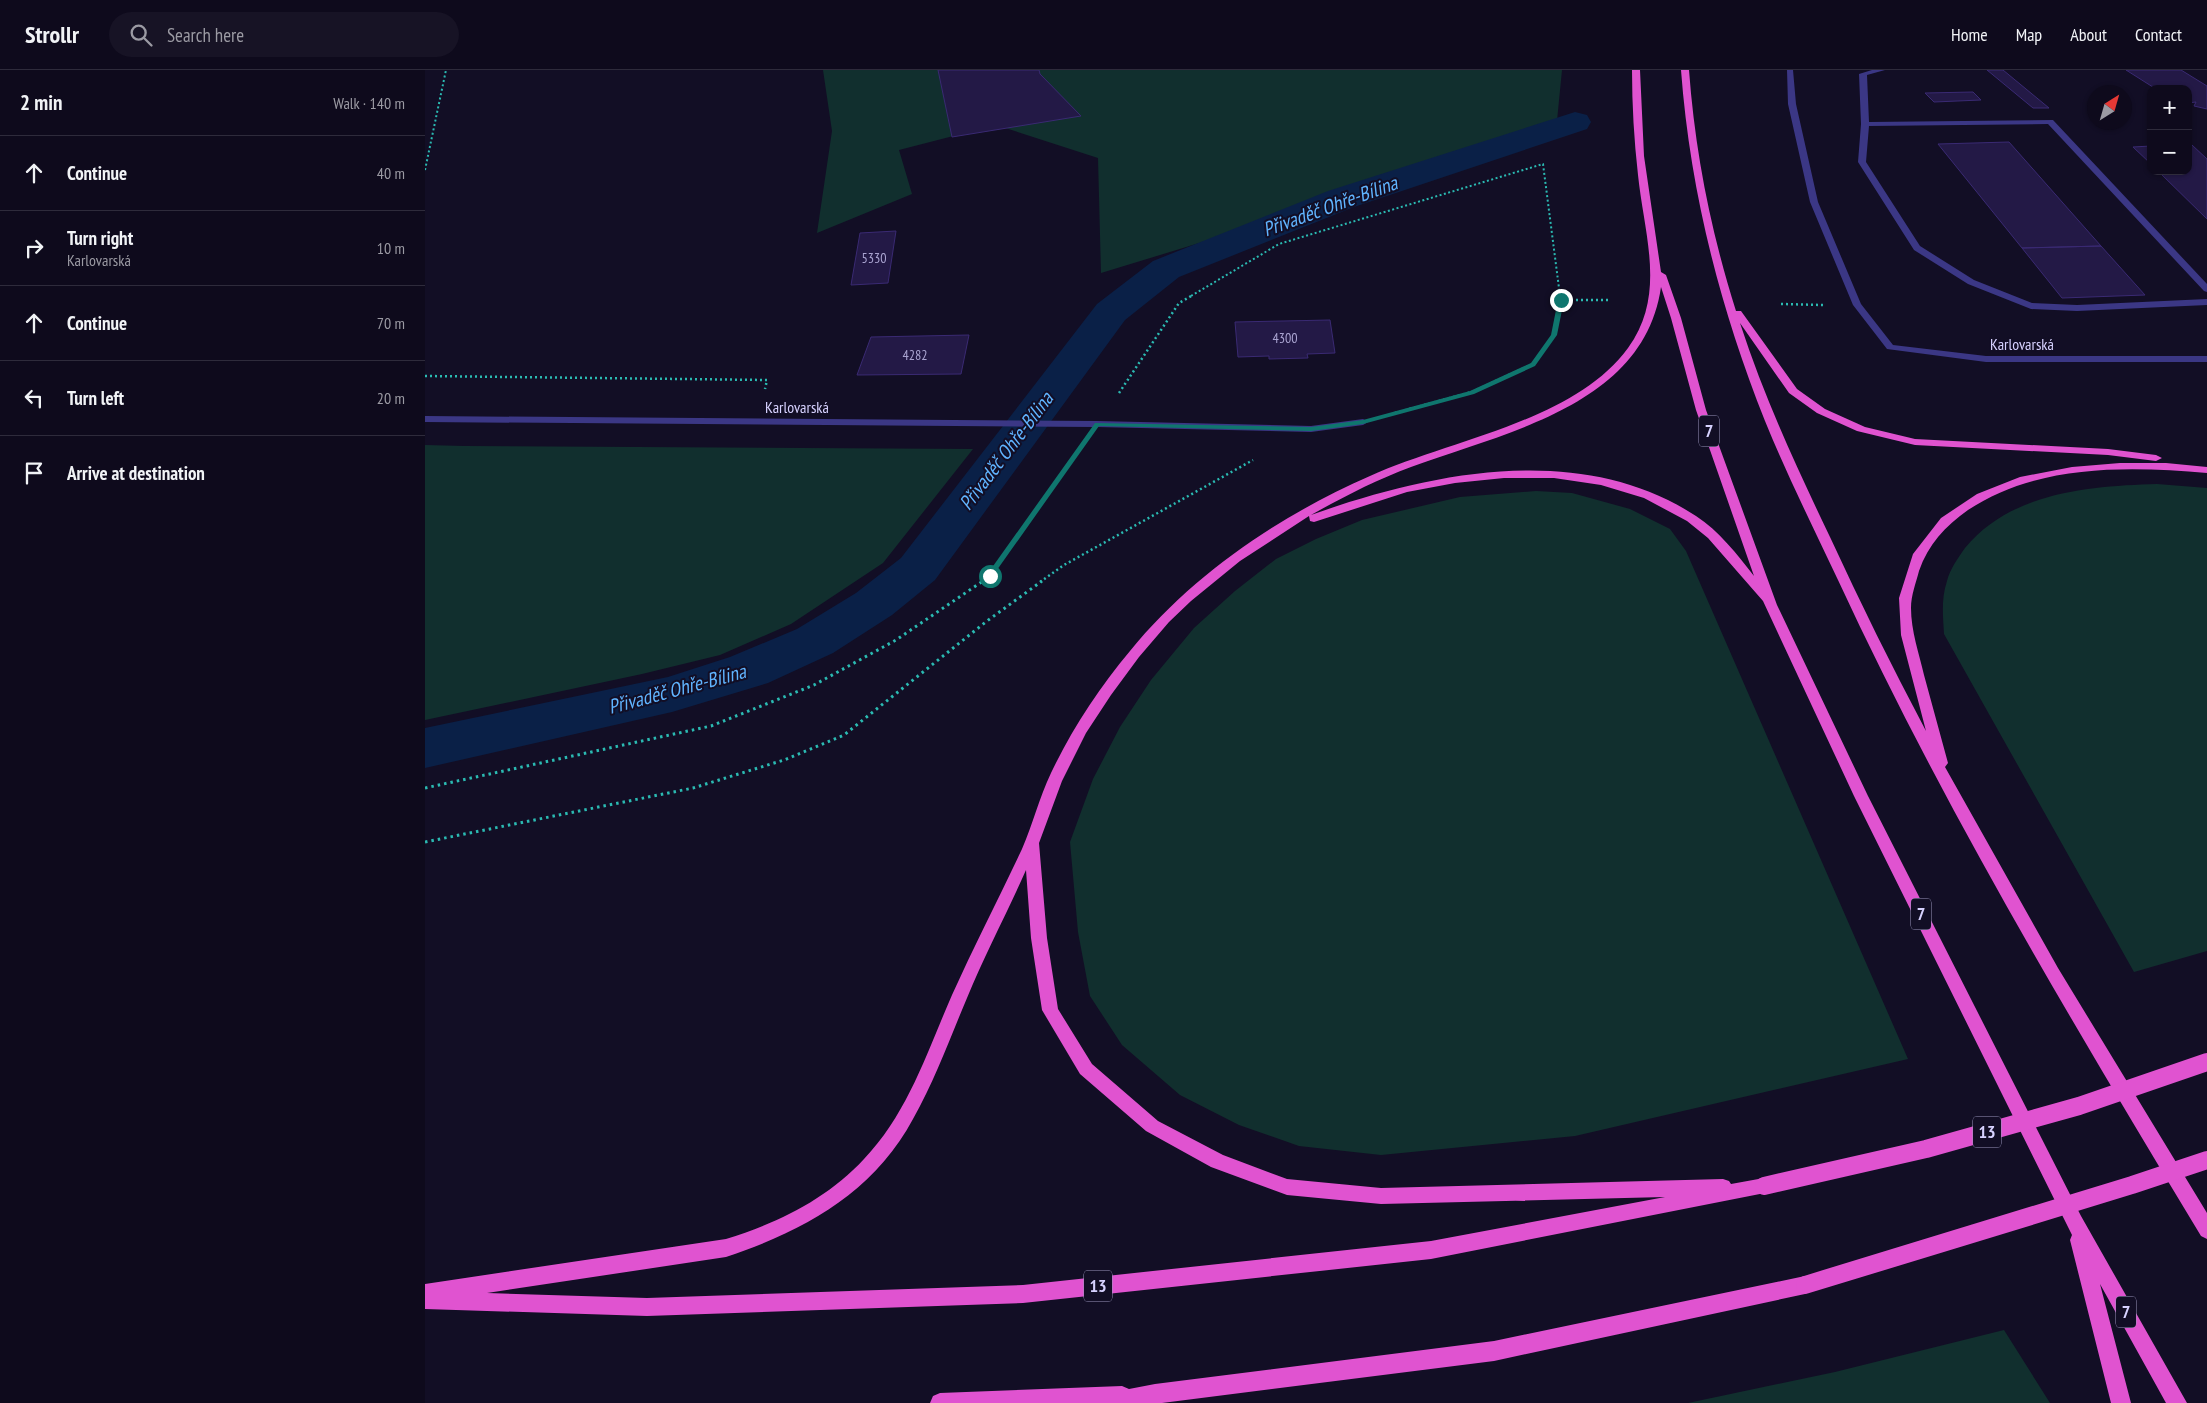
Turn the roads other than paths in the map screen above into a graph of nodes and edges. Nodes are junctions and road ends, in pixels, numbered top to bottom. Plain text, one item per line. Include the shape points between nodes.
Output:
1 (1636, 70) edge
2 (1685, 70) edge
3 (1790, 70) edge
4 (1882, 70) edge
5 (1865, 124) junction
6 (1654, 255) junction
7 (2207, 289) edge
8 (1729, 300) junction
9 (2207, 302) edge
10 (2207, 359) edge
11 (425, 419) edge
12 (1363, 422) road end
13 (2207, 469) edge
14 (1254, 546) junction
15 (1771, 605) junction
16 (1947, 788) junction
17 (1032, 842) junction
18 (2207, 1062) edge
19 (2207, 1160) edge
20 (1764, 1186) junction
21 (2075, 1222) junction
22 (2207, 1230) edge
23 (425, 1293) edge
24 (425, 1300) edge
25 (1155, 1394) junction
26 (940, 1403) edge
27 (1111, 1403) edge
28 (2121, 1403) edge
29 (2177, 1403) edge

1 - 6 highway, 7 via 1643,180
2 - 8 highway via 1698,188
3 - 10 street, Karlovarská via 1792,104 1814,202 1857,306 1889,347 1986,359
4 - 5 street via 1863,74
5 - 7 street via 2050,122
5 - 9 street via 1862,162 1917,248 1971,282 2031,306 2077,308
6 - 14 highway via 1657,294 1652,315 1638,342 1612,375 1584,395 1546,414 1376,477 1316,508
6 - 15 highway, 7 via 1676,318 1701,410
8 - 13 highway via 1793,391 1821,411 1861,429 1915,442 2108,452 2177,461
8 - 16 highway via 1769,417 1852,601
11 - 12 street, Karlovarská via 1097,424 1311,429
13 - 16 highway via 2104,466 2029,478 1995,490 1967,505 1942,523 1924,545 1911,570 1905,599 1907,630
14 - 15 highway via 1347,504 1451,480 1533,474 1574,476 1643,494 1691,518 1711,534
14 - 17 highway via 1166,618 1121,671 1088,719 1058,774
15 - 21 highway, 7 via 1861,796
16 - 22 highway via 2067,1001
17 - 20 highway via 1039,938 1050,1010 1086,1069 1152,1126 1217,1162 1287,1187 1381,1196
17 - 23 highway via 903,1121 881,1153 852,1182 814,1210 772,1233 726,1248
18 - 20 highway, 13, bridge via 2079,1106 1926,1149
19 - 25 highway, bridge via 1805,1285 1494,1352
20 - 24 highway, 13 via 1431,1250 1023,1294 647,1307
21 - 28 highway
21 - 29 highway, 7
25 - 26 highway
25 - 27 highway

